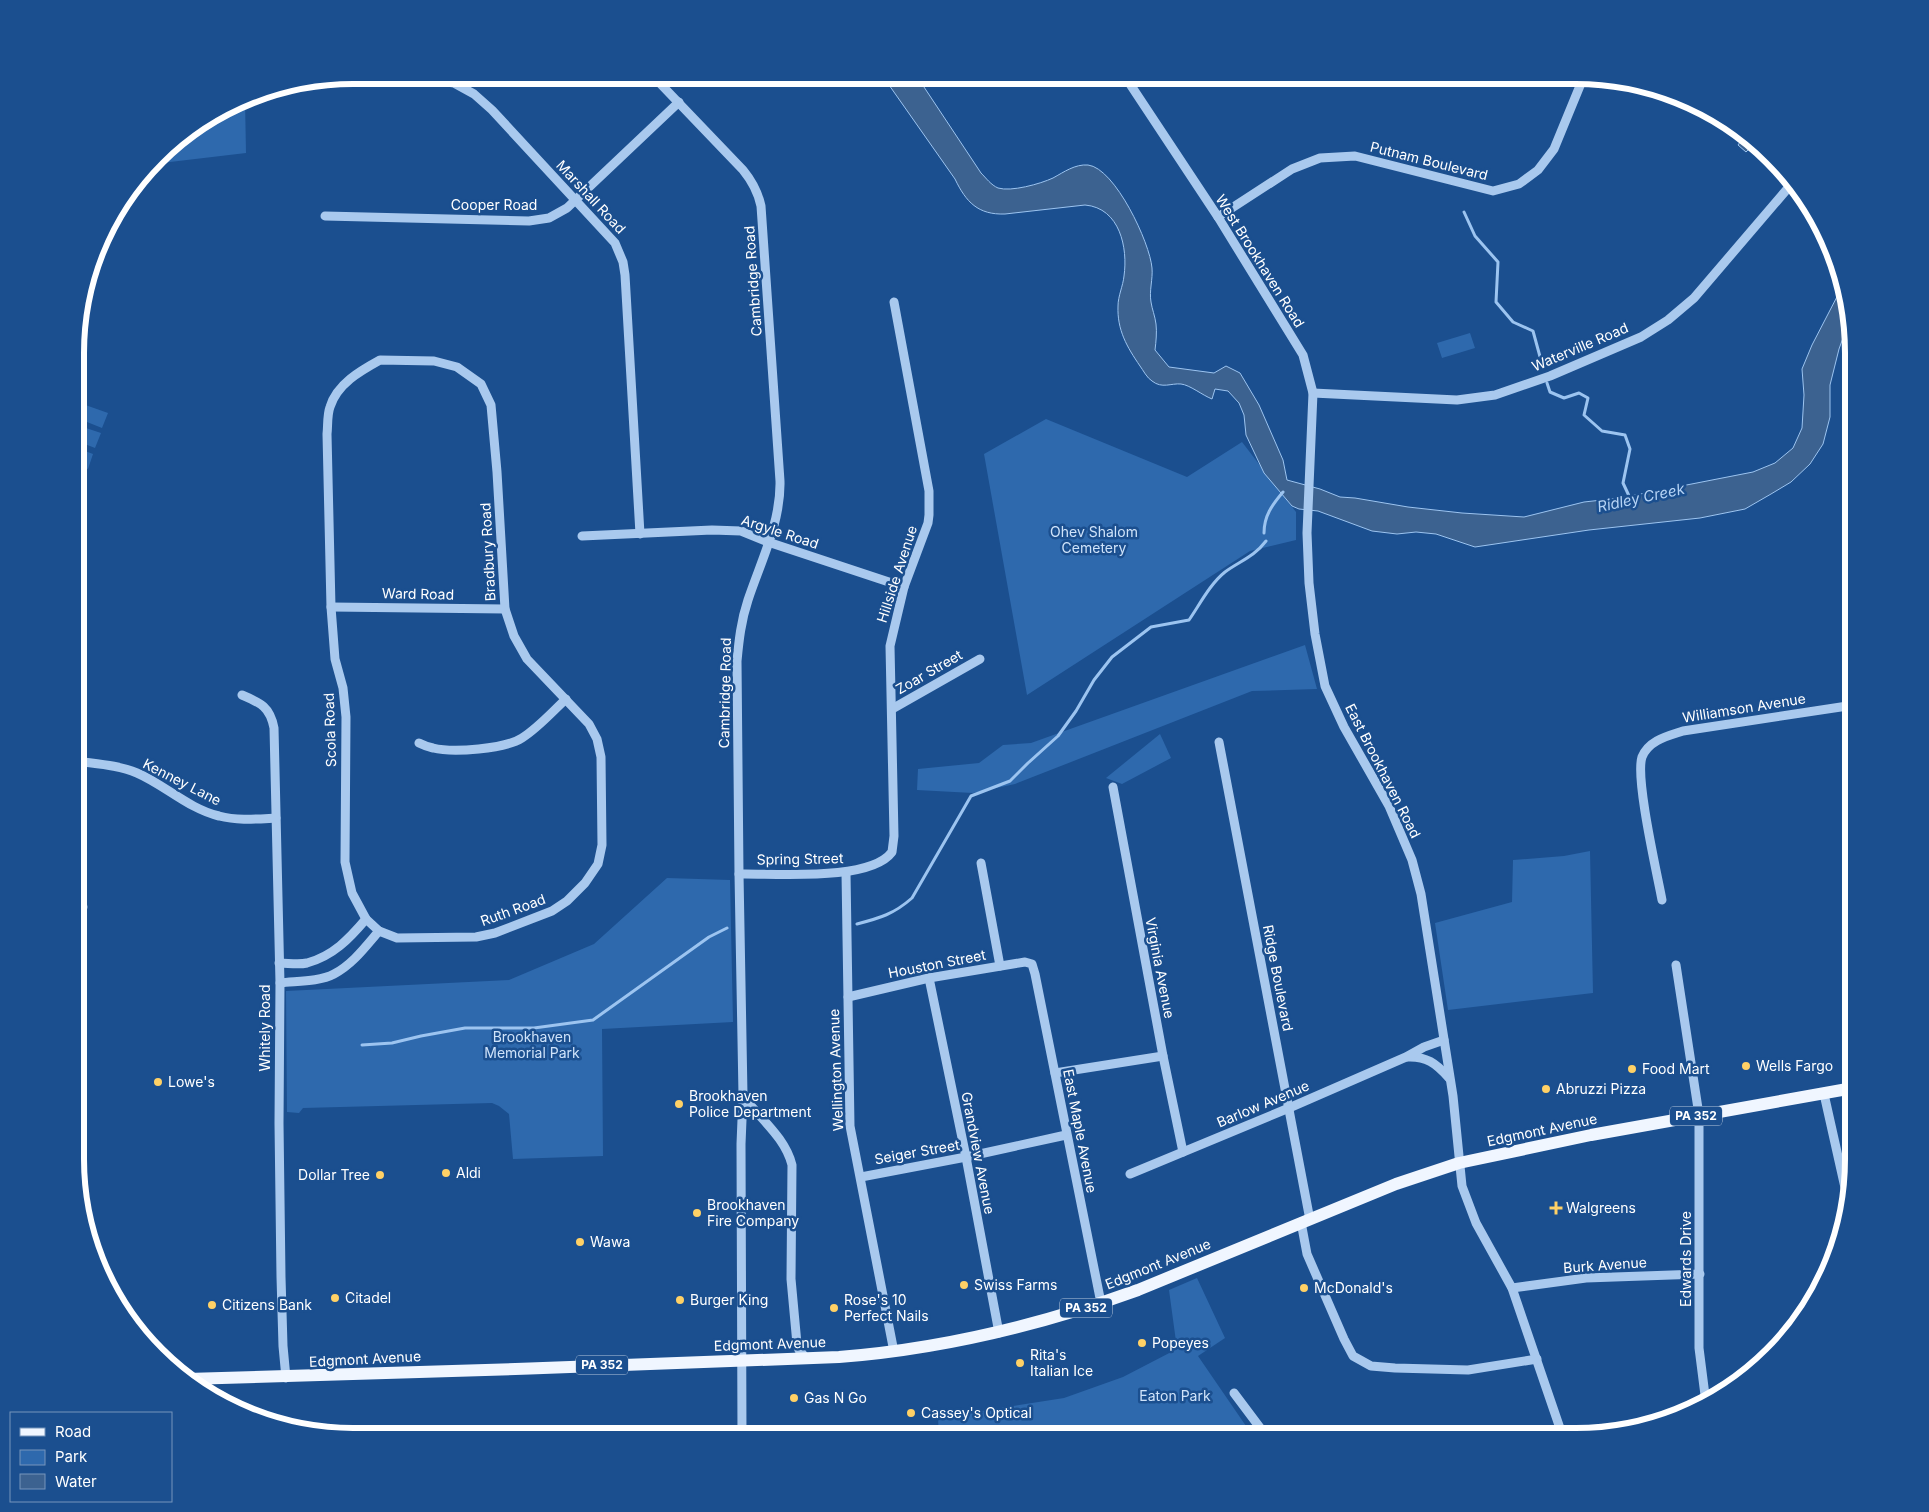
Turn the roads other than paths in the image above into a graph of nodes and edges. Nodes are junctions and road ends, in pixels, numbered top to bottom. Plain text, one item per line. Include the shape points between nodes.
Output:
1 (456, 84) edge
2 (661, 84) edge
3 (1130, 84) edge
4 (1581, 84) edge
5 (678, 102) junction
6 (1789, 187) edge
7 (575, 200) junction
8 (324, 216) dead end
9 (1218, 218) junction
10 (894, 302) dead end
11 (481, 384) joint
12 (1313, 393) junction
13 (1310, 481) joint
14 (640, 534) junction
15 (582, 536) dead end
16 (768, 542) junction
17 (904, 587) junction
18 (331, 607) junction
19 (505, 609) junction
20 (980, 659) dead end
21 (242, 695) dead end
22 (566, 699) junction
23 (1845, 707) edge
24 (892, 710) junction
25 (1219, 742) dead end
26 (419, 743) dead end
27 (84, 762) edge
28 (1114, 787) dead end
29 (276, 818) junction
30 (889, 856) joint
31 (981, 863) dead end
32 (846, 873) junction
33 (738, 874) junction
34 (1662, 900) dead end
35 (366, 919) junction
36 (380, 931) junction
37 (279, 964) junction
38 (1032, 964) joint
39 (1676, 965) dead end
40 (1000, 966) junction
41 (928, 978) junction
42 (280, 983) junction
43 (848, 997) junction
44 (1444, 1040) junction
45 (1163, 1056) junction
46 (1406, 1057) junction
47 (1055, 1073) junction
48 (1450, 1079) junction
49 (1845, 1090) edge
50 (1824, 1094) junction
51 (743, 1096) junction
52 (1289, 1108) junction
53 (1699, 1115) junction
54 (1066, 1135) junction
55 (1183, 1152) junction
56 (966, 1157) junction
57 (1459, 1163) junction
58 (1130, 1174) dead end
59 (860, 1177) junction
60 (1844, 1184) edge
61 (1305, 1221) junction
62 (1700, 1274) junction
63 (1512, 1288) junction
64 (1101, 1303) junction
65 (999, 1332) junction
66 (894, 1352) junction
67 (806, 1358) junction
68 (1537, 1359) junction
69 (743, 1360) junction
70 (286, 1378) junction
71 (197, 1379) edge
72 (1234, 1393) dead end
73 (1705, 1396) edge
74 (742, 1428) edge
75 (1260, 1428) edge
76 (1560, 1428) edge

1 - 7 street, Marshall Road via 492,110
2 - 5 street, Cambridge Road
3 - 9 street, West Brookhaven Road
4 - 9 street, Putnam Boulevard via 1554,149 1538,170 1519,184 1493,191 1355,156 1320,158 1292,169
5 - 7 street, Cooper Road
5 - 16 street, Cambridge Road via 749,178 761,206 780,481 778,512
6 - 12 street, Waterville Road via 1694,298 1641,337 1550,376 1495,395 1457,400
7 - 8 street, Cooper Road via 558,214 530,222
7 - 14 street, Marshall Road via 616,243 623,262
9 - 12 street, West Brookhaven Road via 1303,355
10 - 17 street, Hillside Avenue via 929,491 928,523
11 - 18 street, Scola Road via 457,367 434,361 380,360 360,371 340,389 330,407 327,434
11 - 19 street, Bradbury Road via 491,405
12 - 13 street, West Brookhaven Road
13 - 44 street, East Brookhaven Road via 1309,583 1325,686 1344,727 1389,806 1412,860
14 - 15 street, Argyle Road
14 - 16 street, Argyle Road via 741,531
16 - 17 street, Argyle Road
16 - 33 street, Cambridge Road via 740,630 737,661
17 - 24 street, Hillside Avenue via 890,646
18 - 19 street, Ward Road
18 - 35 street, Scola Road via 346,717 345,862 352,893
19 - 22 street, Bradbury Road via 514,636 527,659
20 - 24 street, Zoar Street
21 - 29 street, Whitely Road via 264,706 273,722
22 - 26 street via 529,733 507,744 453,750
22 - 36 street, Ruth Road via 589,724 597,740 600,757 602,846 598,864 585,883 552,912 496,933 423,939 397,938
23 - 34 street, Williamson Avenue via 1683,731 1658,739 1642,758 1641,786
24 - 30 street, Hillside Avenue via 894,836
25 - 52 street, Ridge Boulevard
27 - 29 street, Kenney Lane via 137,774 217,816 241,820
28 - 45 street, Virginia Avenue
29 - 37 street, Whitely Road
30 - 32 street, Spring Street via 878,864
31 - 40 street
32 - 33 street, Spring Street
32 - 43 street, Wellington Avenue
33 - 51 street, Cambridge Road
35 - 36 street, Ruth Road
35 - 37 street via 345,943 323,956 305,963
36 - 42 street via 354,960 333,975
37 - 42 street, Whitely Road
38 - 40 street, Houston Street
38 - 47 street, East Maple Avenue
39 - 53 street, Edwards Drive
40 - 41 street, Houston Street
41 - 43 street, Houston Street
41 - 56 street, Grandview Avenue
42 - 70 street, Whitely Road via 281,1277
43 - 59 street, Wellington Avenue via 850,1117
44 - 46 street, Barlow Avenue
44 - 48 street, East Brookhaven Road
45 - 47 street
45 - 55 street, Virginia Avenue
46 - 48 street via 1430,1061
46 - 52 street, Barlow Avenue
47 - 54 street, East Maple Avenue
48 - 57 street, East Brookhaven Road
49 - 50 main road, Edgmont Avenue / PA 352
50 - 53 main road, Edgmont Avenue / PA 352
50 - 60 street
51 - 67 street via 780,1139 792,1165 791,1279 797,1344
51 - 69 street, Cambridge Road
52 - 55 street, Barlow Avenue
52 - 61 street, Ridge Boulevard
53 - 57 main road, Edgmont Avenue / PA 352
53 - 62 street, Edwards Drive
54 - 56 street, Seiger Street
54 - 64 street, East Maple Avenue
55 - 58 street, Barlow Avenue
56 - 59 street, Seiger Street
56 - 65 street, Grandview Avenue
57 - 61 main road, Edgmont Avenue / PA 352 via 1404,1181
57 - 63 street via 1470,1212
59 - 66 street, Wellington Avenue
61 - 64 main road, Edgmont Avenue / PA 352
61 - 68 street, Ridge Boulevard via 1307,1254 1353,1356 1372,1366 1468,1370
62 - 63 street, Burk Avenue via 1586,1278
62 - 73 street, Edwards Drive via 1700,1348
63 - 68 street
64 - 65 main road, Edgmont Avenue / PA 352
65 - 66 main road, Edgmont Avenue / PA 352
66 - 67 main road, Edgmont Avenue / PA 352
67 - 69 main road, Edgmont Avenue / PA 352
68 - 76 street
69 - 70 main road, Edgmont Avenue / PA 352
69 - 74 street, Cambridge Road
70 - 71 main road, Edgmont Avenue / PA 352
72 - 75 street

